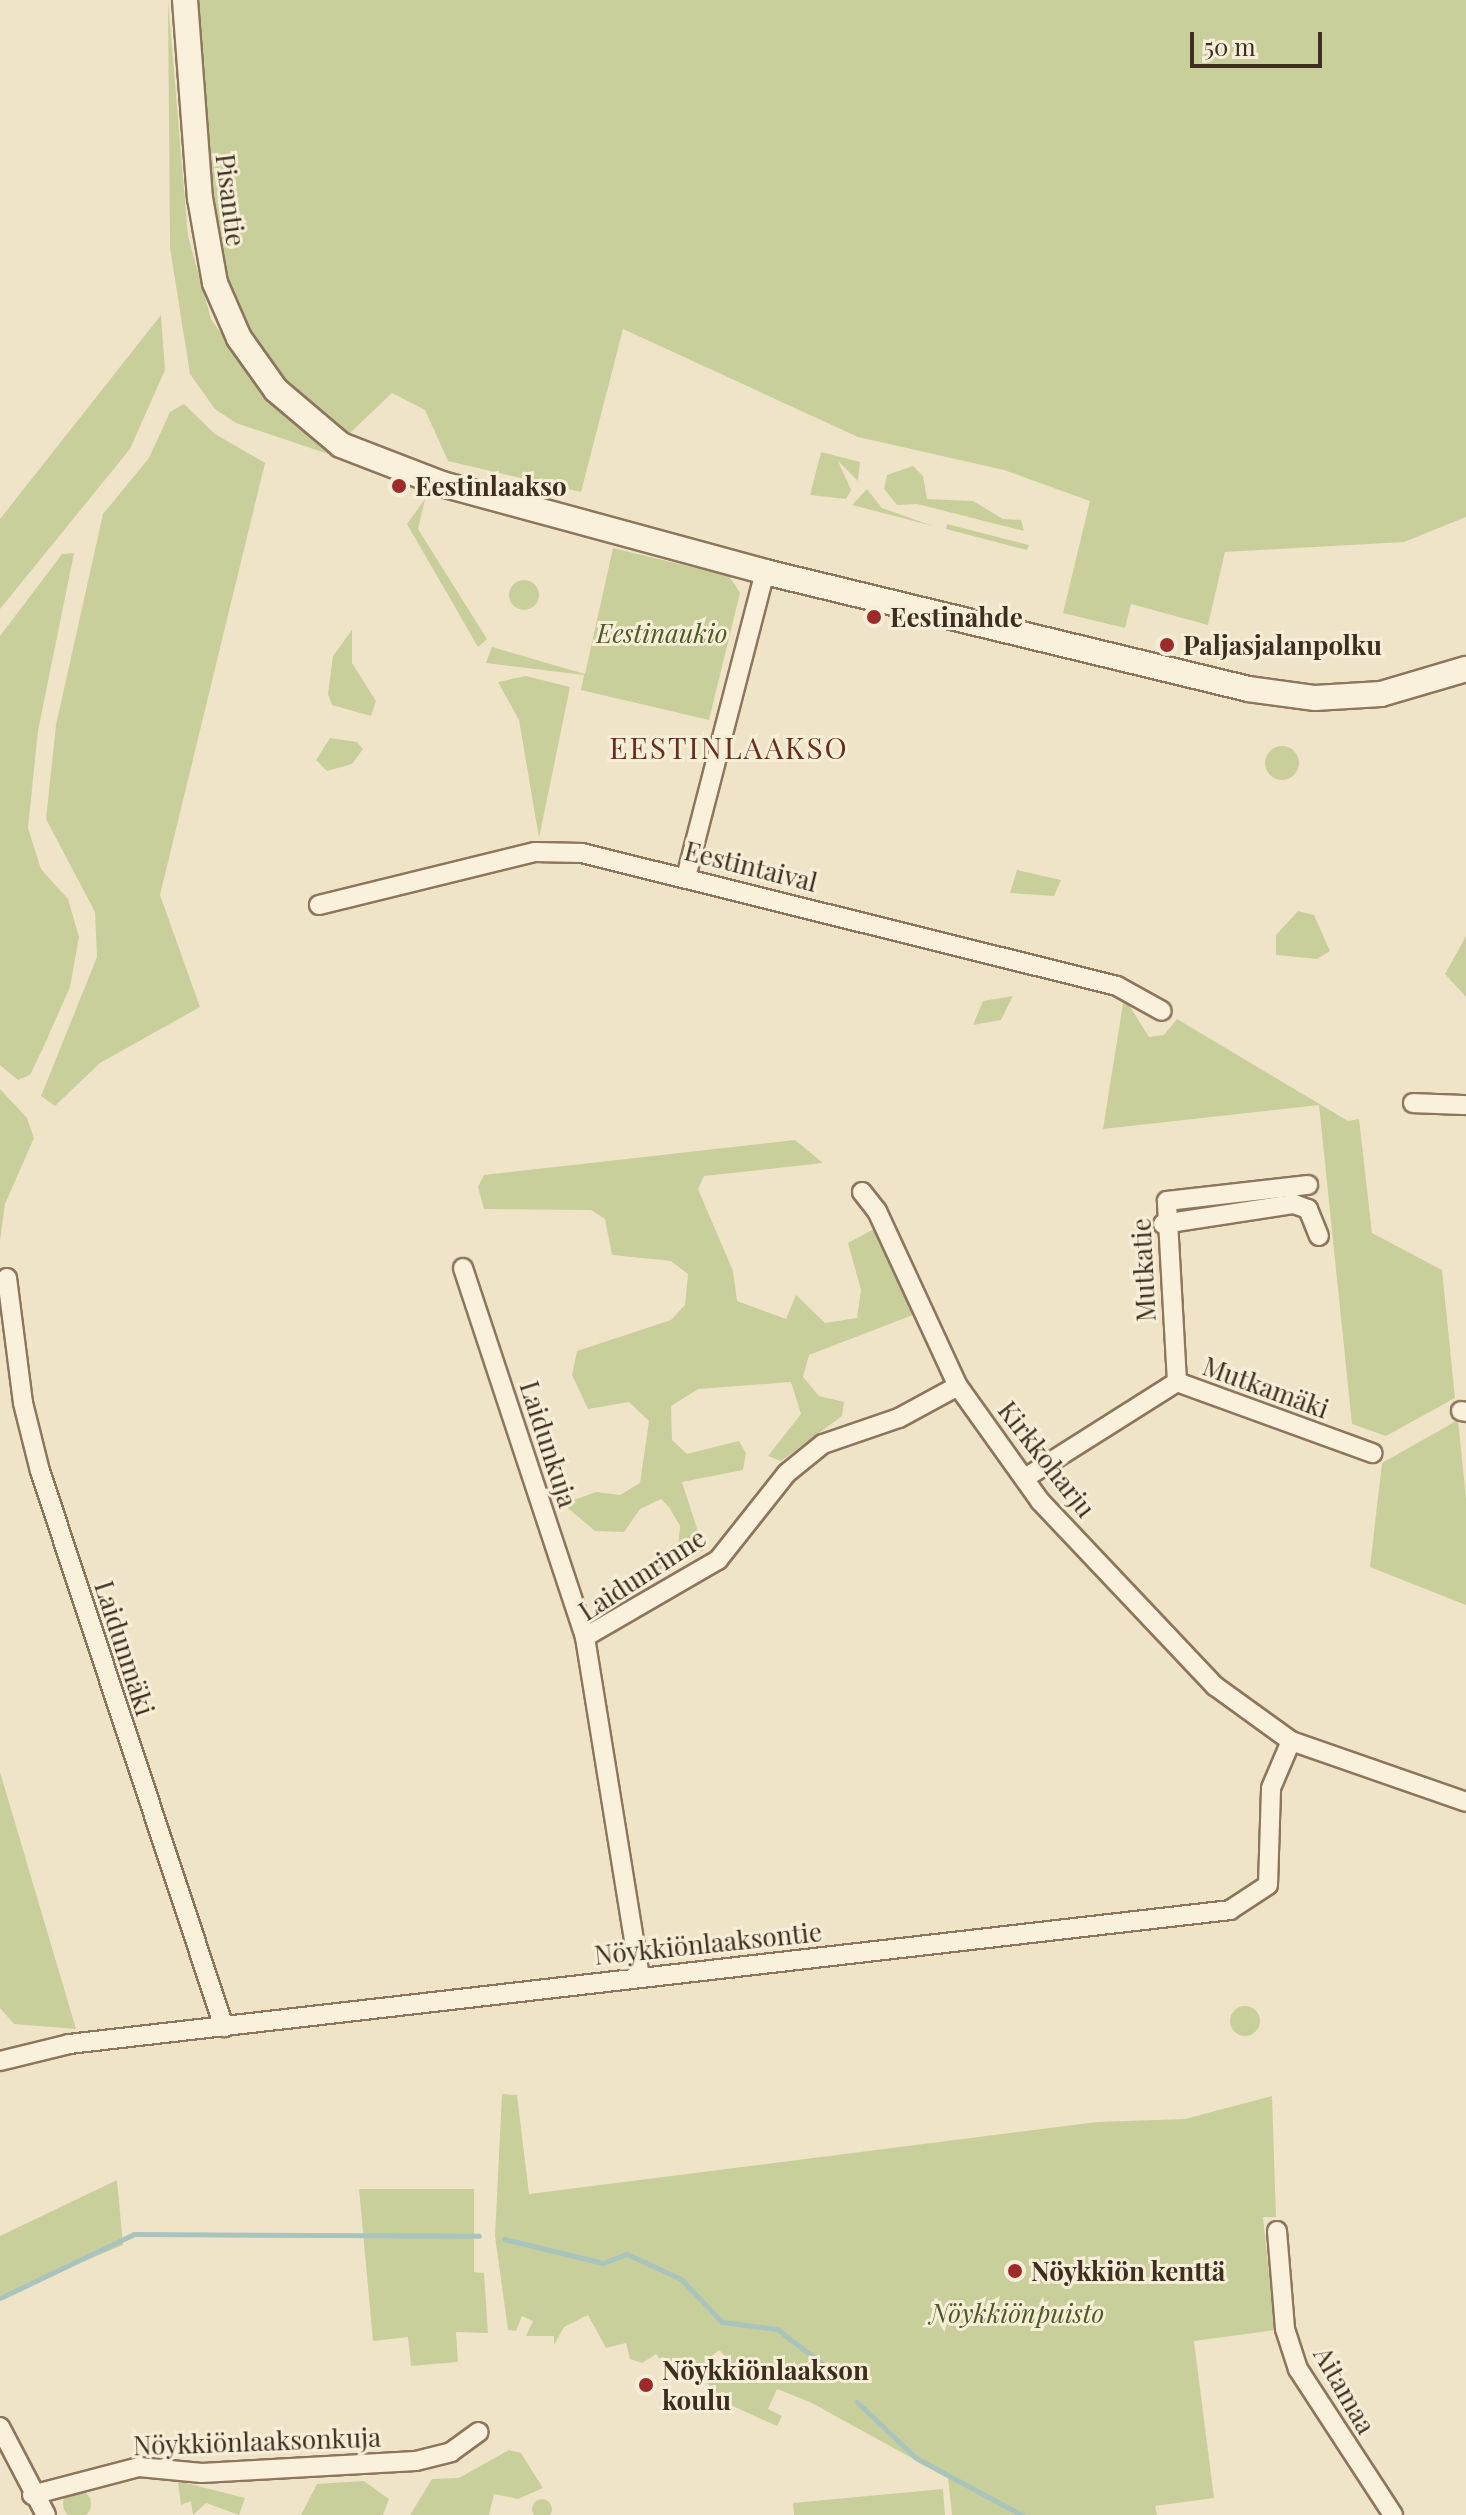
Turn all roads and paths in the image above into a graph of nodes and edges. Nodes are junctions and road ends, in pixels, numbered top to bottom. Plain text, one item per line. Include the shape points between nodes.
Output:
1 (185, 0) edge
2 (765, 572) junction
3 (1466, 669) edge
4 (686, 877) junction
5 (319, 905) dead end
6 (1162, 1011) dead end
7 (1413, 1103) dead end
8 (1466, 1105) edge
9 (1308, 1185) dead end
10 (862, 1192) dead end
11 (1163, 1224) junction
12 (1319, 1236) dead end
13 (463, 1268) dead end
14 (7, 1278) dead end
15 (1177, 1382) junction
16 (958, 1386) junction
17 (1372, 1453) dead end
18 (1025, 1478) junction
19 (585, 1637) junction
20 (1291, 1741) junction
21 (1466, 1802) edge
22 (640, 1977) junction
23 (224, 2027) junction
24 (0, 2061) edge
25 (1277, 2231) dead end
26 (0, 2427) edge
27 (479, 2432) dead end
28 (32, 2495) junction
29 (46, 2515) edge
30 (1393, 2515) edge

1 - 2 street, Pisantie via 200,198 215,283 239,338 276,390 316,428 368,458
2 - 3 street via 1248,689 1315,698 1381,694
2 - 4 street
4 - 5 street, Eestintaival via 582,853 535,852
4 - 6 street, Eestintaival via 1117,986
7 - 8 street
9 - 11 street, Mutkatie via 1167,1201
10 - 16 street, Kirkkoharju via 877,1211
11 - 12 street via 1294,1204 1308,1209
11 - 15 street, Mutkatie
13 - 19 street, Laidunkuja
14 - 23 street, Laidunmäki via 23,1403 40,1471
15 - 17 street, Mutkamäki
15 - 18 street, Mutkamäki
16 - 18 street, Kirkkoharju
16 - 19 street, Laidunrinne via 899,1418 823,1444 787,1473 718,1560
18 - 20 street, Kirkkoharju via 1215,1686
19 - 22 street, Laidunrinne
20 - 21 street, Kirkkoharju
20 - 22 street, Nöykkiönlaaksontie via 1271,1788 1272,1872 1246,1905
22 - 23 street, Nöykkiönlaaksontie
23 - 24 street, Nöykkiönlaaksontie via 69,2044
25 - 30 street, Aitamaa via 1285,2329 1298,2369
26 - 28 street
27 - 28 street, Nöykkiönlaaksonkuja via 451,2452 416,2461 202,2473 139,2467
28 - 29 street

